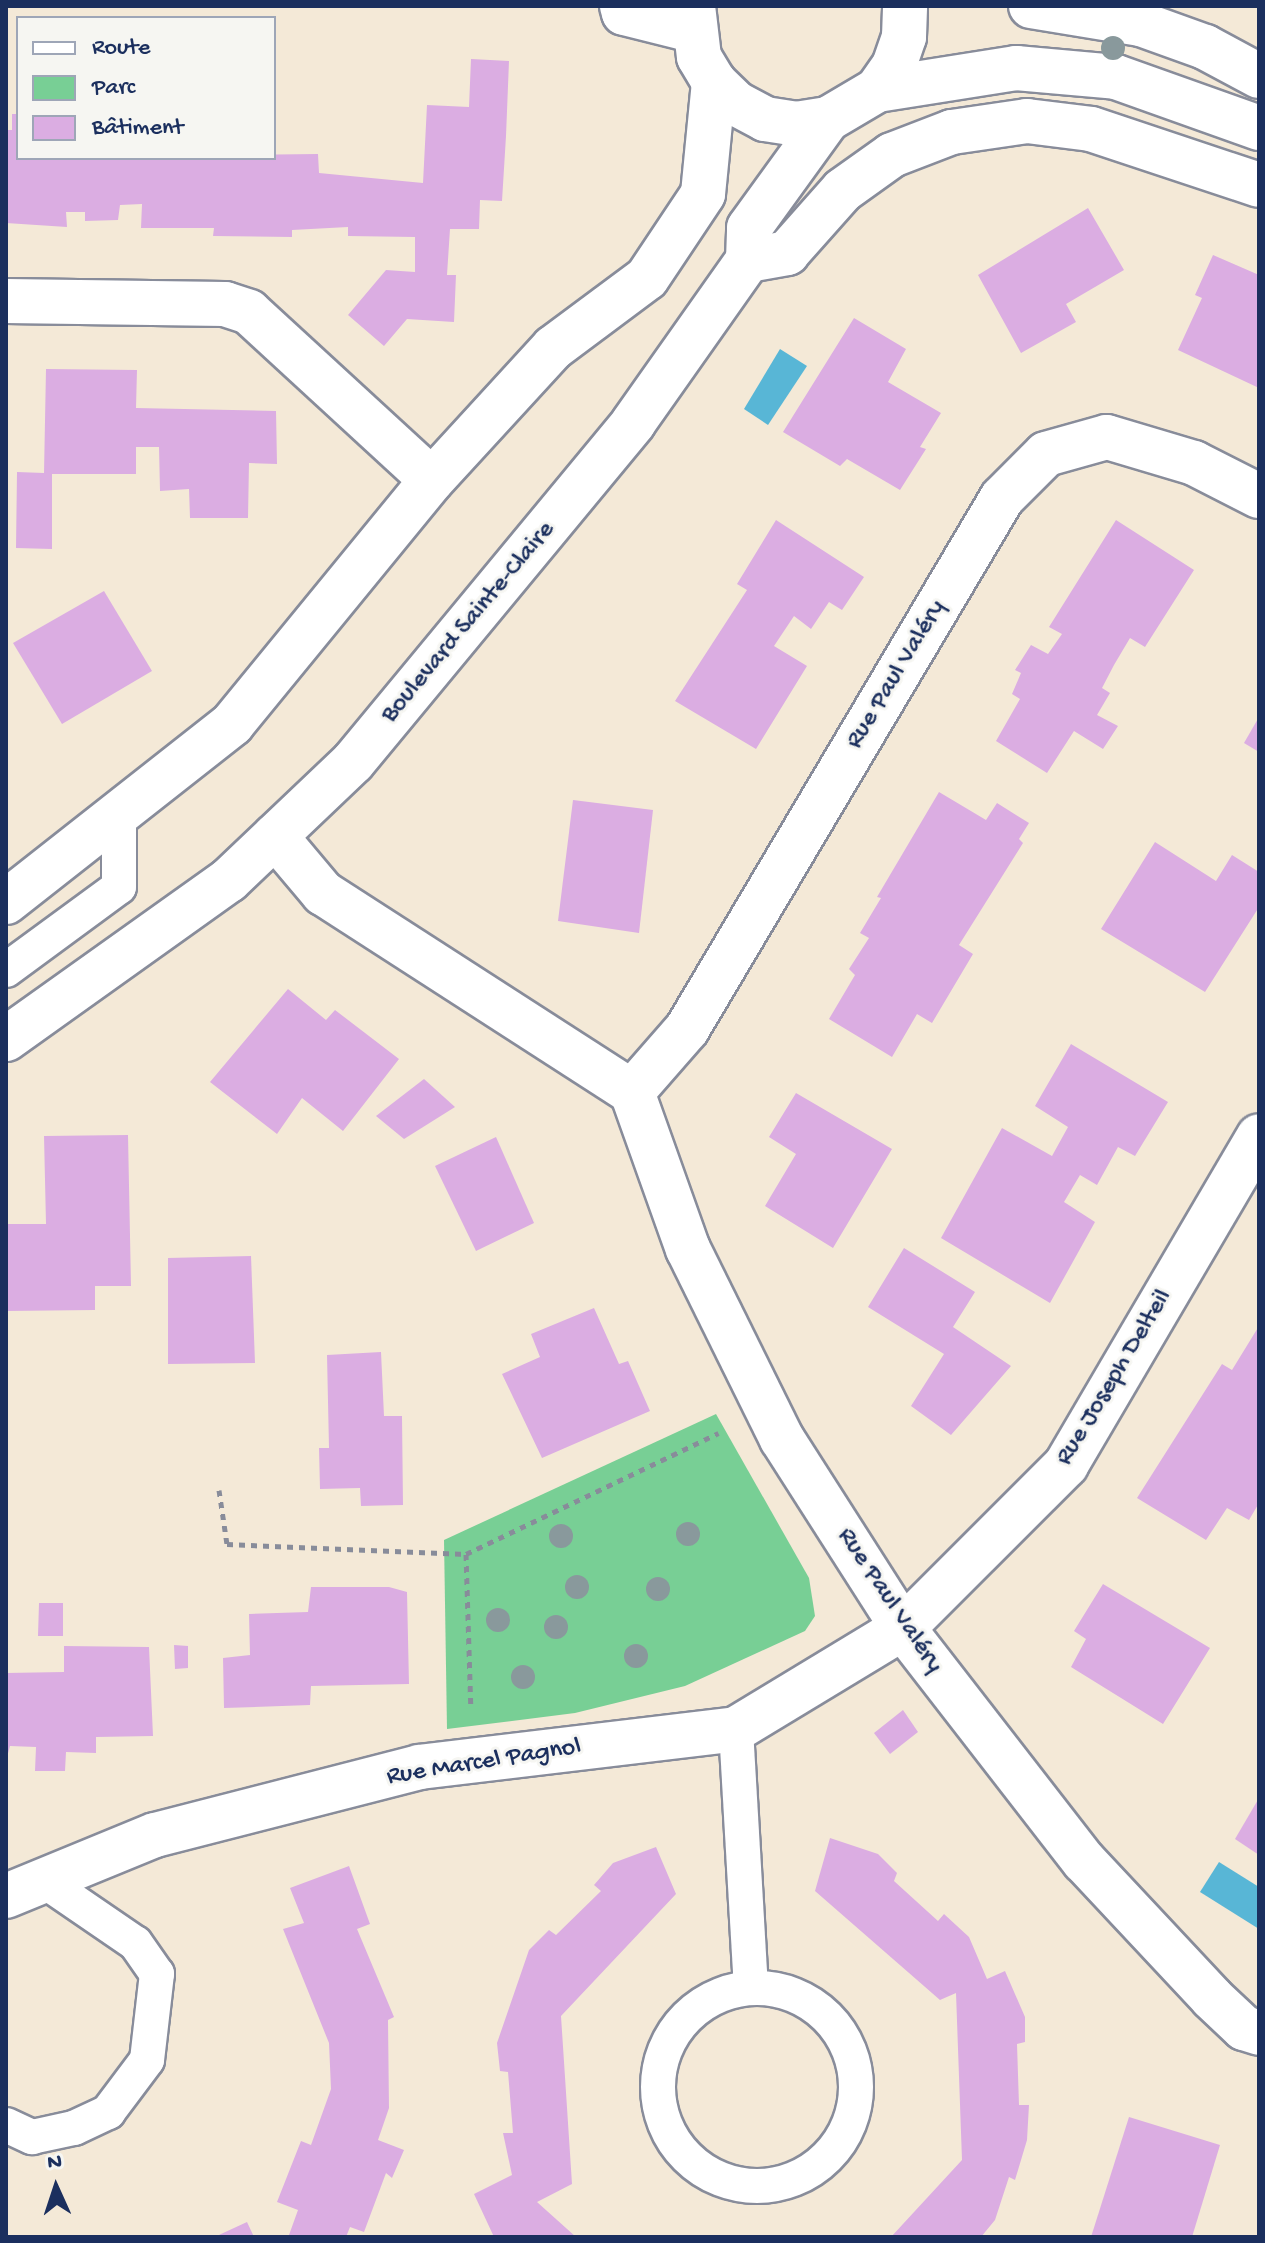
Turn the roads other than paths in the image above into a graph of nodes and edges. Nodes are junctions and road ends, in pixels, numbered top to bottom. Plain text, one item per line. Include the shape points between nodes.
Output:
1 (622, 6) edge
2 (905, 6) edge
3 (1031, 6) edge
4 (1107, 12) edge
5 (693, 18) edge
6 (1259, 76) edge
7 (714, 82) junction
8 (877, 90) junction
9 (828, 119) junction
10 (1259, 128) edge
11 (1259, 185) edge
12 (748, 260) junction
13 (6, 301) edge
14 (432, 480) junction
15 (1259, 496) edge
16 (119, 815) junction
17 (275, 836) junction
18 (6, 902) edge
19 (6, 970) edge
20 (6, 1039) edge
21 (632, 1092) junction
22 (1259, 1136) edge
23 (903, 1628) junction
24 (736, 1729) junction
25 (24, 1888) edge
26 (751, 1987) junction
27 (1259, 2033) edge
28 (6, 2125) edge

1 - 5 street via 624,13
2 - 8 street via 899,51
3 - 4 street
4 - 6 street via 1205,47
5 - 7 street
7 - 9 street via 737,104 765,119 796,124
7 - 14 street via 703,194 683,230 647,278 553,348
8 - 9 street
8 - 10 street via 1016,68 1116,77
9 - 12 street, Boulevard Sainte-Claire via 749,228
11 - 12 street via 1091,129 1027,121 952,132 892,155 843,190 787,253
12 - 17 street, Boulevard Sainte-Claire via 633,423 494,596 353,762
13 - 14 street via 225,304 249,312
14 - 16 street via 232,724
15 - 21 street, Rue Paul Valéry via 1194,463 1107,437 1046,454 1002,498 687,1029
16 - 18 street
16 - 19 lane via 119,887
17 - 20 street, Boulevard Sainte-Claire via 229,880
17 - 21 street via 323,893
21 - 23 street, Rue Paul Valéry via 688,1249 767,1410
22 - 23 street, Rue Joseph Delteil via 1066,1465
23 - 24 street, Rue Marcel Pagnol
23 - 27 street, Rue Paul Valéry via 1084,1861 1212,1998 1244,2028
24 - 25 street, Rue Marcel Pagnol via 419,1767 155,1835
24 - 26 lane
25 - 28 lane via 135,1943 157,1974 147,2060 108,2112 74,2128 32,2137
26 - 26 lane via 786,1991 814,2004 838,2029 853,2057 855,2096 842,2141 827,2159 798,2179 761,2188 726,2183 693,2164 670,2138 656,2090 663,2051 688,2015 717,1995

